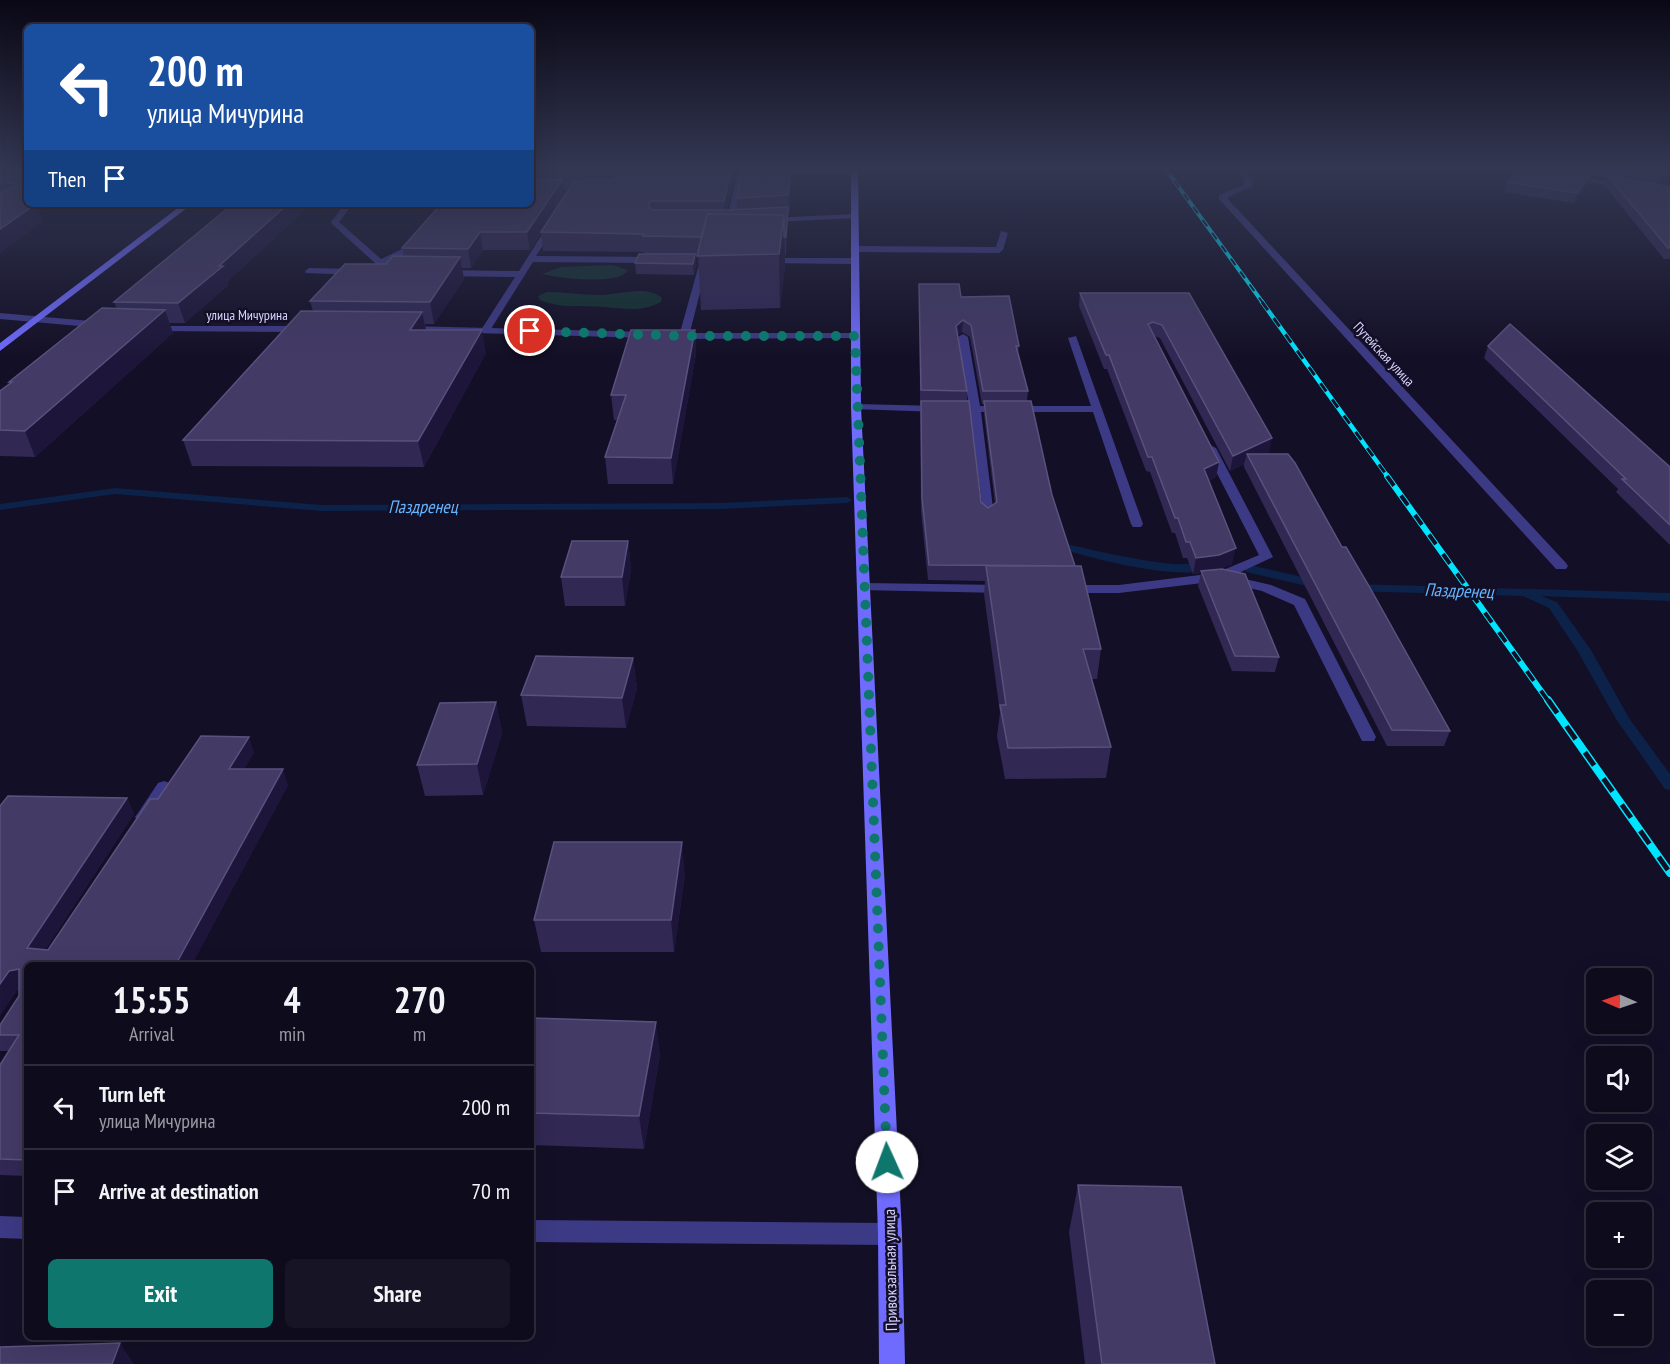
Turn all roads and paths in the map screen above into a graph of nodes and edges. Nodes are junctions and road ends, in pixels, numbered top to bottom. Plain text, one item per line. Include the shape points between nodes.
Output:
1 (152, 232) edge
2 (344, 232) edge
3 (428, 232) edge
4 (548, 232) edge
5 (855, 232) edge
6 (1254, 232) edge
7 (1004, 233) dead end
8 (854, 249) junction
9 (530, 259) junction
10 (669, 261) edge
11 (692, 261) edge
12 (704, 261) junction
13 (716, 261) edge
14 (752, 261) edge
15 (853, 261) junction
16 (379, 267) junction
17 (309, 271) dead end
18 (367, 272) edge
19 (414, 272) edge
20 (437, 273) edge
21 (521, 274) junction
22 (0, 316) edge
23 (35, 321) junction
24 (112, 326) edge
25 (144, 328) edge
26 (321, 329) edge
27 (392, 329) edge
28 (486, 330) junction
29 (684, 336) junction
30 (855, 336) junction
31 (963, 337) dead end
32 (1073, 338) dead end
33 (0, 348) edge
34 (856, 407) junction
35 (975, 409) junction
36 (1097, 409) junction
37 (1202, 433) edge
38 (988, 516) edge
39 (1137, 524) dead end
40 (1561, 566) dead end
41 (1219, 577) junction
42 (866, 587) junction
43 (1053, 589) edge
44 (1020, 590) edge
45 (1368, 737) dead end
46 (164, 787) edge
47 (131, 836) edge
48 (0, 1227) edge
49 (24, 1227) edge
50 (534, 1231) edge
51 (890, 1234) junction
52 (892, 1364) edge

1 - 23 street
2 - 16 street
3 - 16 street via 414,247
4 - 9 street
5 - 8 street, Привокзальная улица
6 - 40 street, Путейская улица
7 - 8 street via 999,250
8 - 15 street, Привокзальная улица
9 - 10 street
9 - 21 street
11 - 12 street
12 - 13 street
12 - 29 street
14 - 15 street
15 - 30 street, Привокзальная улица
16 - 19 street via 390,272
17 - 18 street
20 - 21 street
21 - 28 street
22 - 23 street
23 - 24 street
23 - 33 street
25 - 26 street, улица Мичурина
27 - 28 street
28 - 29 street
29 - 30 street
30 - 34 street, Привокзальная улица
31 - 35 street
32 - 36 street
34 - 35 street
34 - 42 street, Привокзальная улица
35 - 36 street
35 - 38 street
36 - 39 street
37 - 41 street via 1266,557
41 - 43 street via 1119,588
41 - 45 street via 1266,588 1300,602
42 - 44 street
42 - 51 street, Привокзальная улица
46 - 47 street
48 - 49 street
50 - 51 street
51 - 52 street, Привокзальная улица

